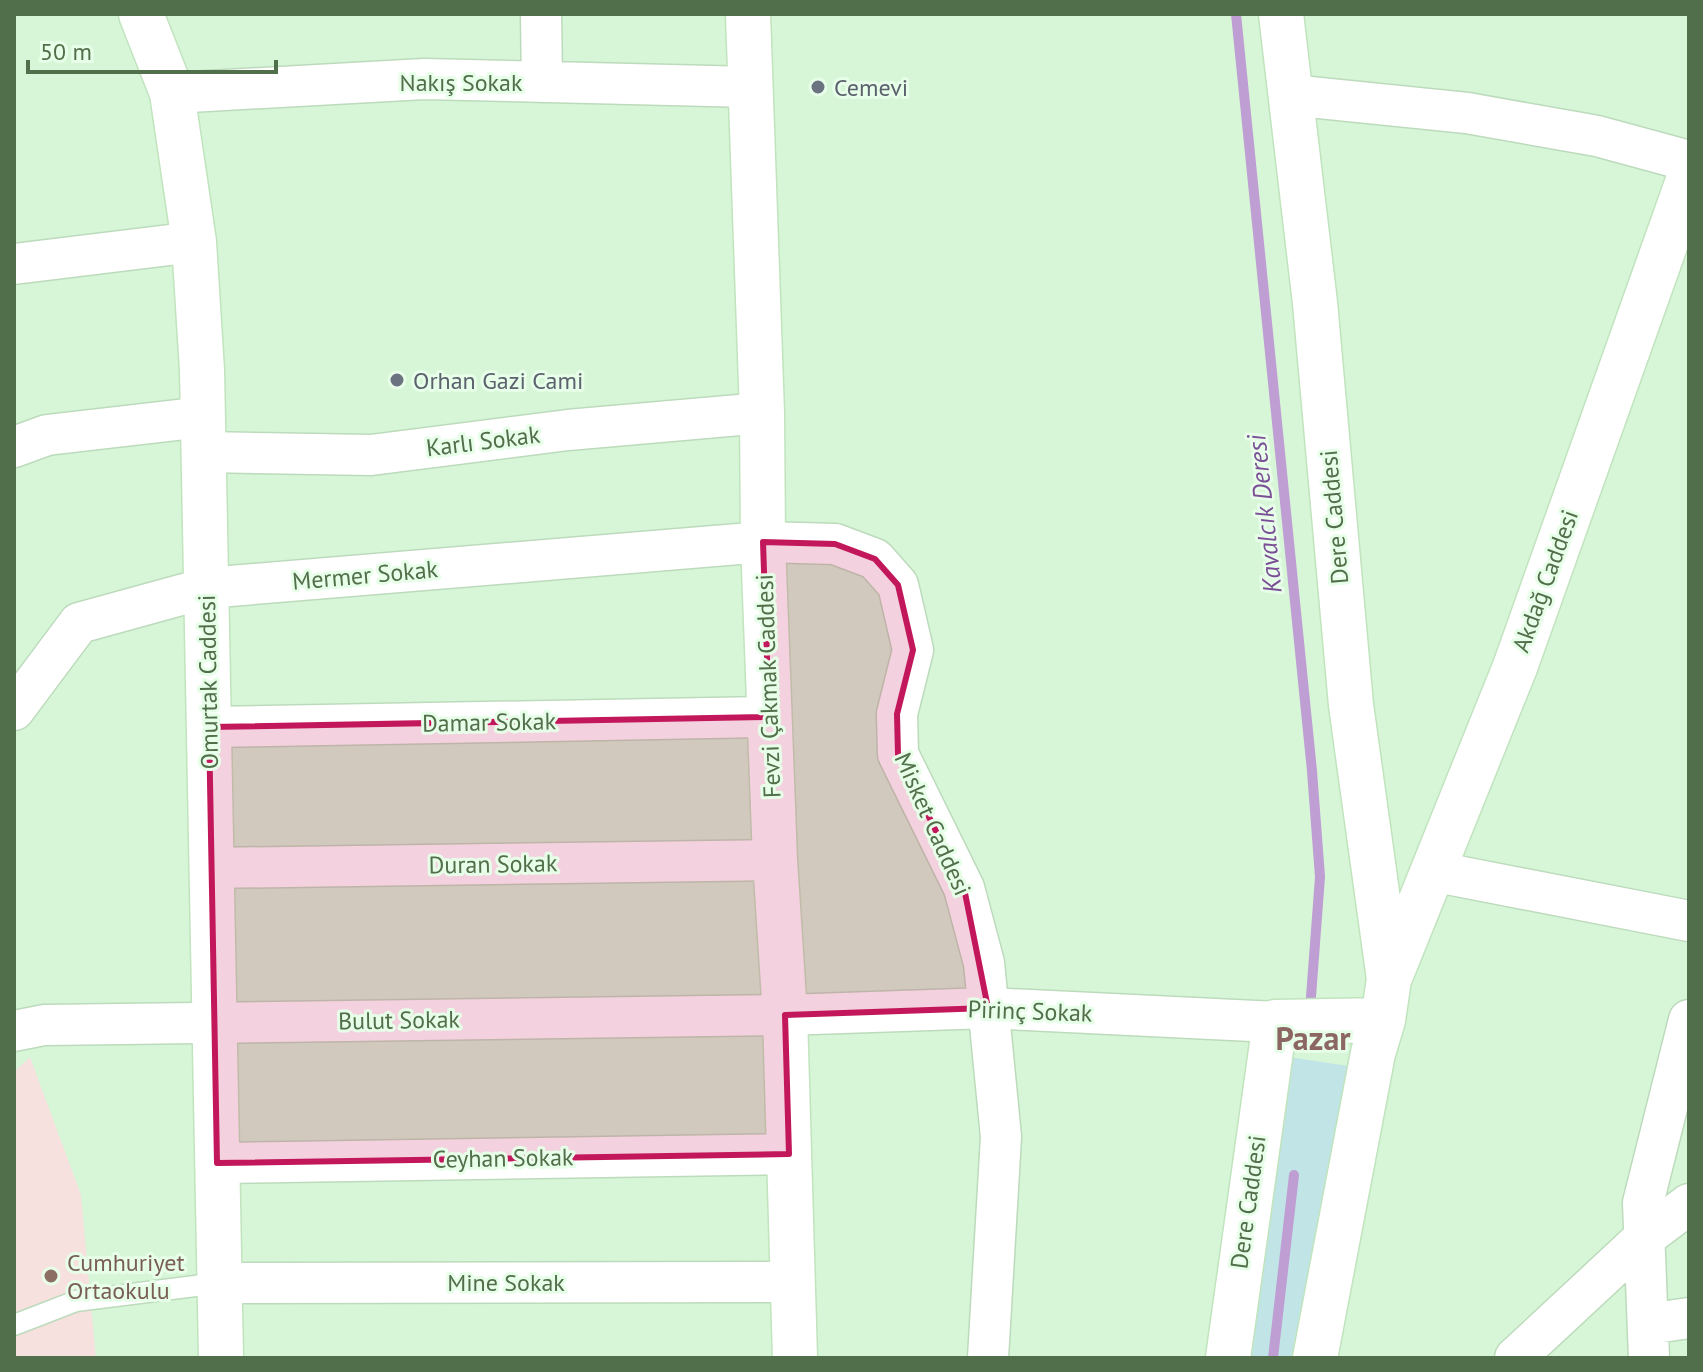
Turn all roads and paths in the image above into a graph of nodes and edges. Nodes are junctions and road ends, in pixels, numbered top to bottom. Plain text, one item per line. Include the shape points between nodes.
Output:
1 (141, 14) edge
2 (541, 14) edge
3 (748, 14) edge
4 (1281, 14) edge
5 (542, 82) junction
6 (751, 87) junction
7 (172, 93) junction
8 (1290, 95) junction
9 (1689, 161) edge
10 (1689, 178) edge
11 (194, 242) junction
12 (14, 264) edge
13 (762, 413) junction
14 (204, 434) junction
15 (14, 447) edge
16 (763, 542) junction
17 (206, 588) junction
18 (14, 710) edge
19 (769, 717) junction
20 (209, 727) junction
21 (775, 860) junction
22 (211, 868) junction
23 (1432, 871) junction
24 (1689, 921) edge
25 (988, 1008) junction
26 (785, 1015) junction
27 (1382, 1017) junction
28 (1689, 1020) edge
29 (214, 1022) junction
30 (14, 1031) edge
31 (1273, 1035) junction
32 (789, 1154) junction
33 (217, 1163) junction
34 (1689, 1204) edge
35 (1644, 1238) junction
36 (794, 1282) junction
37 (219, 1283) junction
38 (1689, 1318) edge
39 (14, 1325) edge
40 (1648, 1341) edge
41 (221, 1358) edge
42 (795, 1358) edge
43 (988, 1358) edge
44 (1228, 1358) edge
45 (1315, 1358) edge
46 (1515, 1358) edge

1 - 7 street, Omurtak Caddesi
2 - 5 street
3 - 6 street, Fevzi Çakmak Caddesi
4 - 8 street, Dere Caddesi
5 - 6 street, Nakış Sokak
5 - 7 street, Nakış Sokak via 424,79
6 - 13 street, Fevzi Çakmak Caddesi
7 - 11 street, Omurtak Caddesi
8 - 9 street via 1467,113 1597,136
8 - 27 street, Dere Caddesi via 1315,303
10 - 23 street, Akdağ Caddesi via 1515,667
11 - 12 street
11 - 14 street, Omurtak Caddesi
13 - 14 street, Karlı Sokak via 371,455
13 - 16 street, Fevzi Çakmak Caddesi
14 - 15 street, Karlı Sokak via 47,435
14 - 17 street, Omurtak Caddesi
16 - 17 street, Mermer Sokak
16 - 19 street, Fevzi Çakmak Caddesi
16 - 25 street, Misket Caddesi via 835,544 875,559 898,585 913,650 897,714 898,754 964,888 984,963
17 - 18 street, Mermer Sokak via 79,623
17 - 20 street, Omurtak Caddesi
19 - 20 street, Damar Sokak
19 - 21 street, Fevzi Çakmak Caddesi
20 - 22 street, Omurtak Caddesi
21 - 22 street, Duran Sokak
21 - 26 street, Fevzi Çakmak Caddesi
22 - 29 street, Omurtak Caddesi
23 - 24 street
23 - 27 street, Akdağ Caddesi
25 - 26 street, Pirinç Sokak
25 - 31 street, Pirinç Sokak
25 - 43 street, Misket Caddesi via 1001,1137
26 - 29 street, Bulut Sokak
26 - 32 street, Fevzi Çakmak Caddesi
27 - 31 street
27 - 45 street, Dere Caddesi
28 - 35 street via 1643,1203
29 - 30 street, Bulut Sokak via 44,1025
29 - 33 street, Omurtak Caddesi
31 - 44 street, Dere Caddesi
32 - 33 street, Ceyhan Sokak
32 - 36 street, Fevzi Çakmak Caddesi
33 - 37 street, Omurtak Caddesi
34 - 35 street
35 - 40 street
35 - 46 street
36 - 37 street, Mine Sokak
36 - 42 street, Fevzi Çakmak Caddesi
37 - 39 lane via 76,1301
37 - 41 street, Omurtak Caddesi
38 - 40 street

